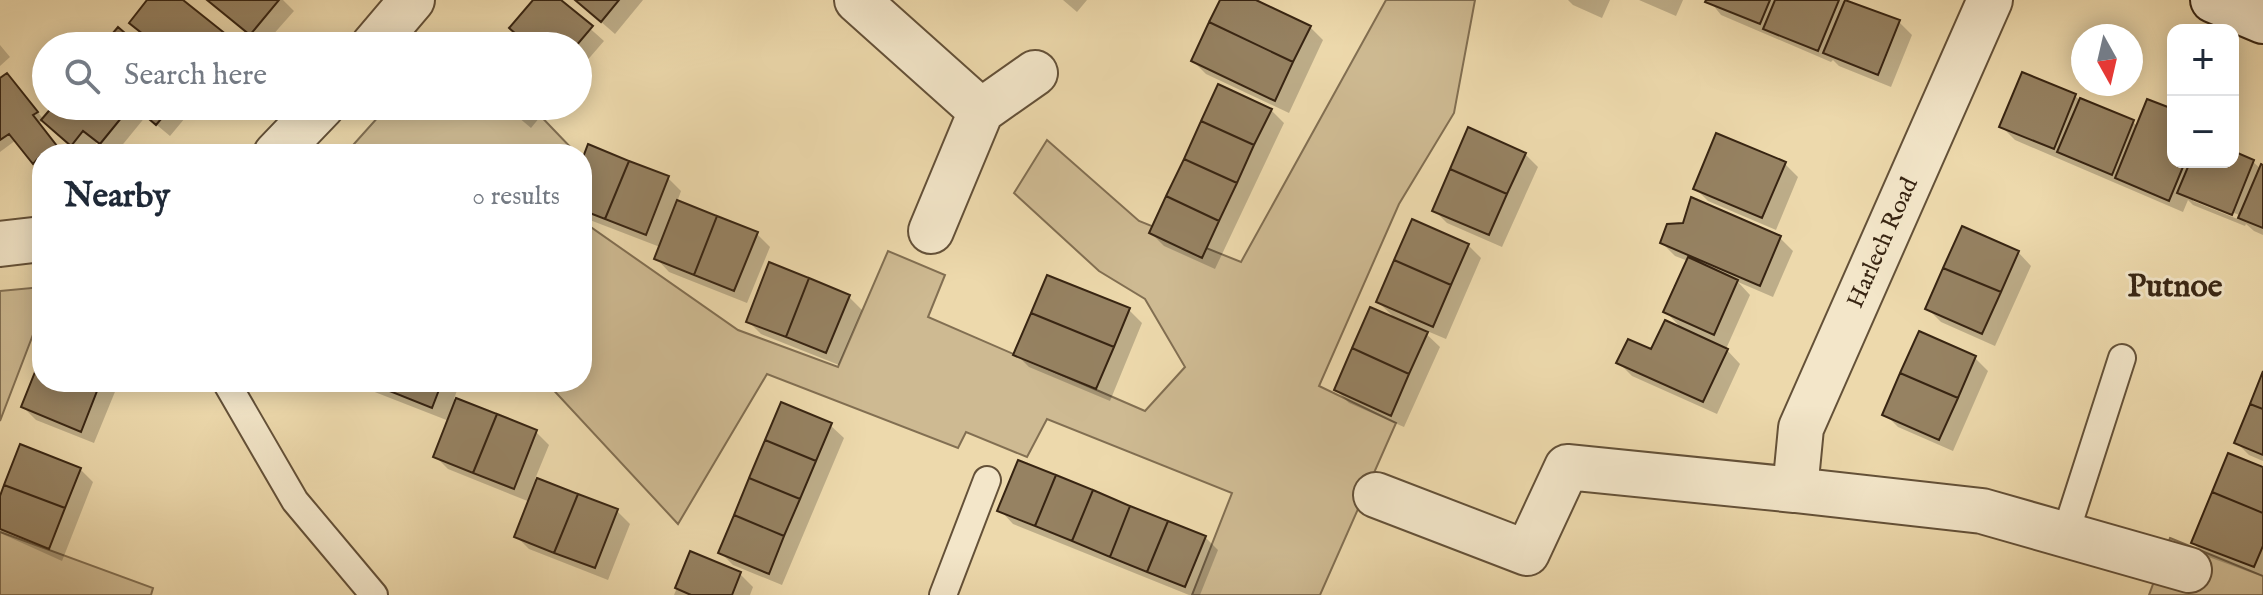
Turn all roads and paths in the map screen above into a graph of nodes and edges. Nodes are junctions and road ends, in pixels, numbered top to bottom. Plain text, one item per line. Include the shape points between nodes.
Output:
1 (412, 0) edge
2 (857, 0) edge
3 (1990, 0) edge
4 (2213, 0) edge
5 (2263, 21) edge
6 (385, 32) edge
7 (1035, 73) dead end
8 (981, 111) junction
9 (309, 120) edge
10 (286, 144) edge
11 (931, 231) dead end
12 (32, 240) edge
13 (0, 244) edge
14 (2122, 358) dead end
15 (232, 392) edge
16 (987, 480) dead end
17 (1795, 490) junction
18 (1376, 495) dead end
19 (2065, 535) junction
20 (2189, 570) dead end
21 (374, 595) edge
22 (943, 595) edge

1 - 6 street
2 - 8 street
3 - 17 street, Harlech Road via 1801,428
4 - 5 street
7 - 8 street
8 - 11 street
9 - 10 street
12 - 13 street
14 - 19 lane
15 - 21 lane via 295,501
16 - 22 lane
17 - 18 street via 1567,467 1527,553
17 - 19 street via 1982,511
19 - 20 street

